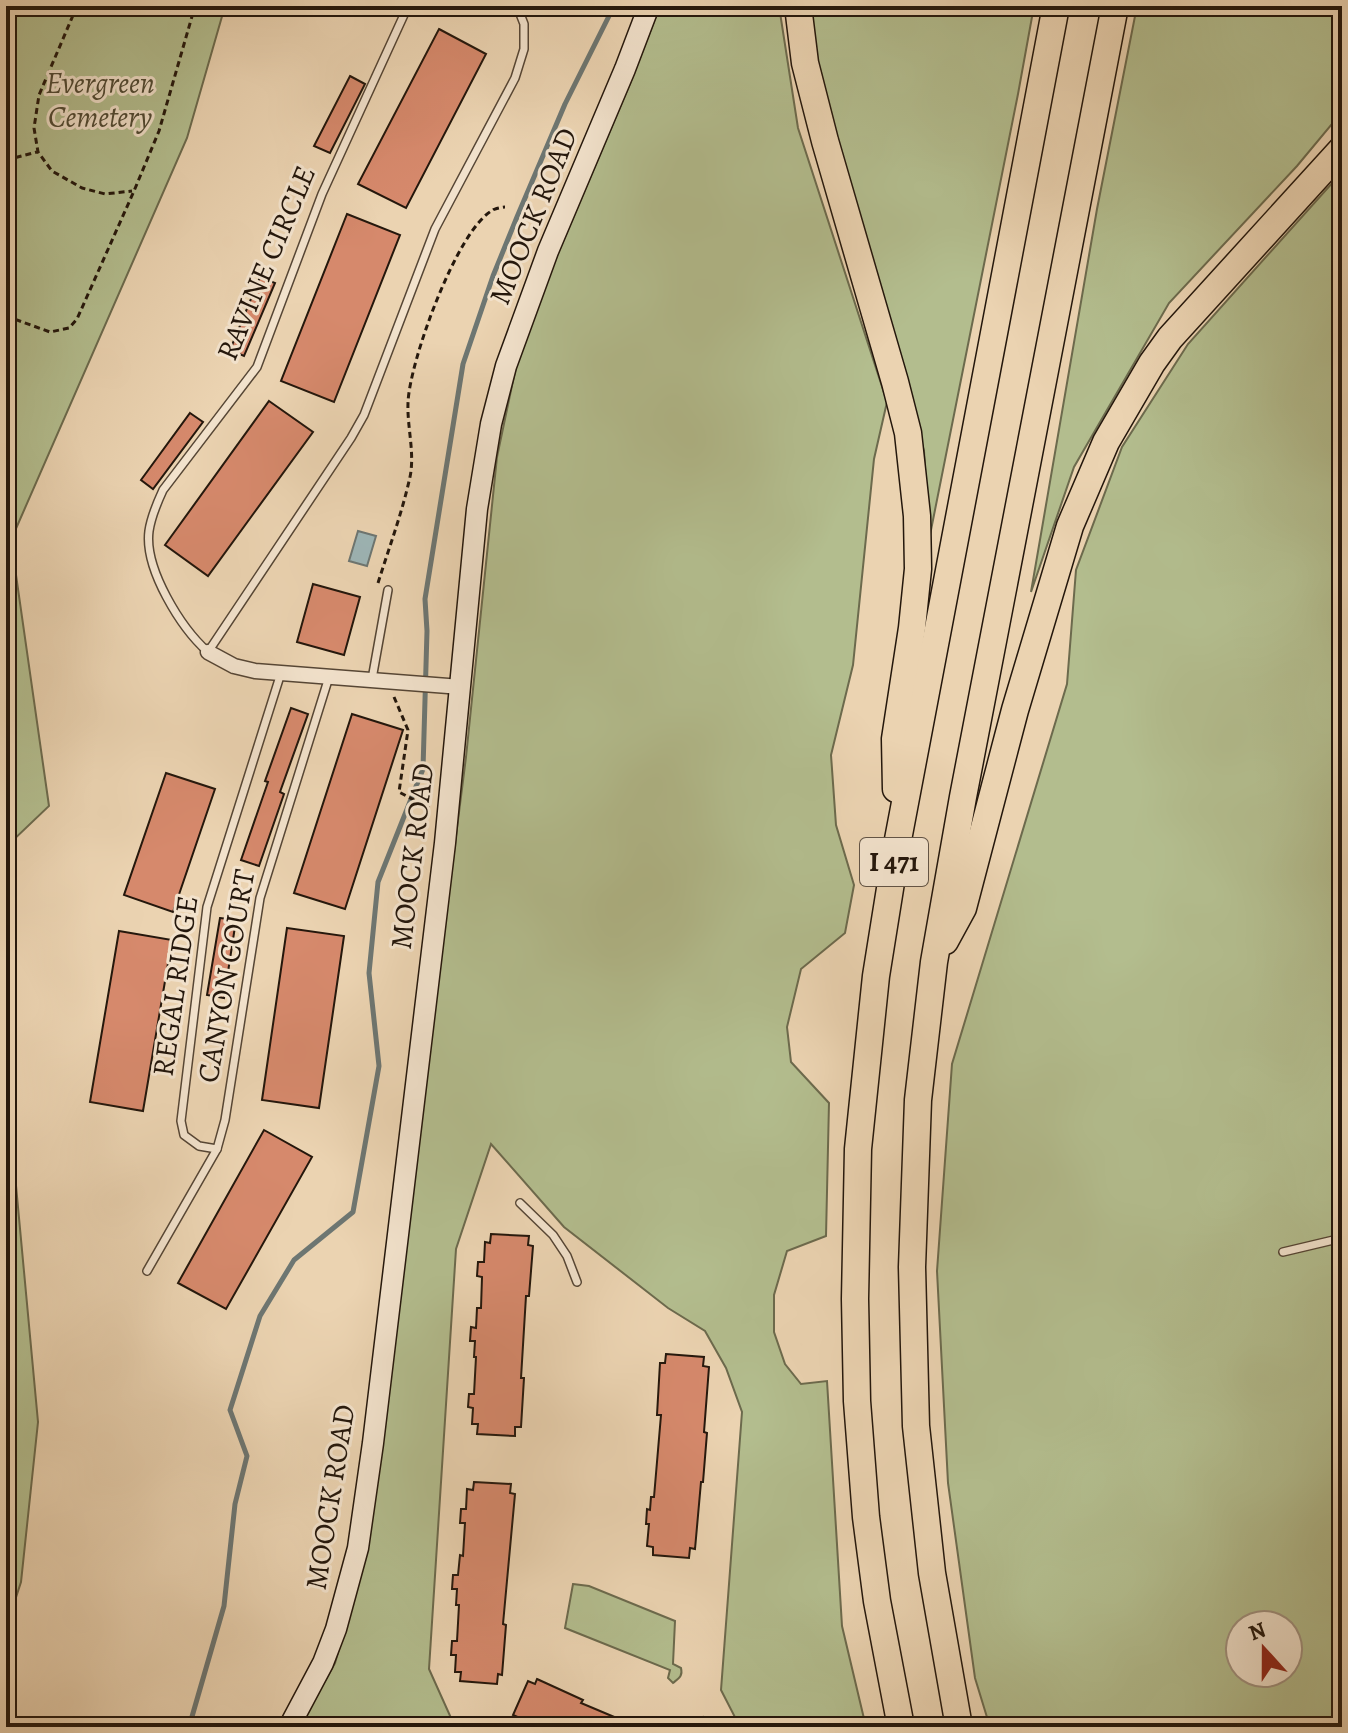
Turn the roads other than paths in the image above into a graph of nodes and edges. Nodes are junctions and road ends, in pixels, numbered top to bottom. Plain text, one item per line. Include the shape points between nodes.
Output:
1 (408, 6) edge
2 (517, 6) edge
3 (649, 6) edge
4 (798, 6) edge
5 (1056, 6) edge
6 (1115, 6) edge
7 (1342, 149) edge
8 (388, 590) road end
9 (208, 652) junction
10 (281, 673) junction
11 (329, 677) junction
12 (372, 679) junction
13 (451, 686) junction
14 (897, 845) junction
15 (934, 962) junction
16 (1342, 1130) edge
17 (217, 1149) junction
18 (1342, 1179) edge
19 (520, 1203) dead end
20 (1342, 1238) edge
21 (1283, 1252) dead end
22 (147, 1271) dead end
23 (577, 1282) dead end
24 (289, 1727) edge
25 (901, 1727) edge
26 (959, 1727) edge

1 - 9 lane, RAVINE CIRCLE via 322,194 257,367 163,490 154,512 150,558 158,581 192,638
2 - 9 lane via 524,24 524,49 515,78 435,229 364,415
3 - 13 main road, MOOCK ROAD via 506,366 491,424
4 - 14 highway via 805,63 912,460 918,569 895,739
5 - 14 highway, I 471
6 - 15 highway, I 471
7 - 15 highway via 1170,338 1106,442 1052,581 963,908
8 - 12 lane
9 - 10 street, RAVINE CIRCLE via 234,666
10 - 11 street, RAVINE CIRCLE
10 - 17 lane, REGAL RIDGE via 207,907 181,1121 184,1135 199,1146
11 - 12 street, RAVINE CIRCLE
11 - 17 lane, CANYON COURT via 260,898
12 - 13 street, RAVINE CIRCLE
13 - 24 main road, MOOCK ROAD via 416,1083 358,1548 323,1663
14 - 25 highway, I 471 via 876,976 858,1149 855,1299 866,1517
15 - 26 highway, I 471 via 918,1100 913,1368 932,1573
16 - 18 lane via 1336,1149
17 - 22 lane, CANYON COURT
19 - 23 lane via 553,1235
20 - 21 lane

